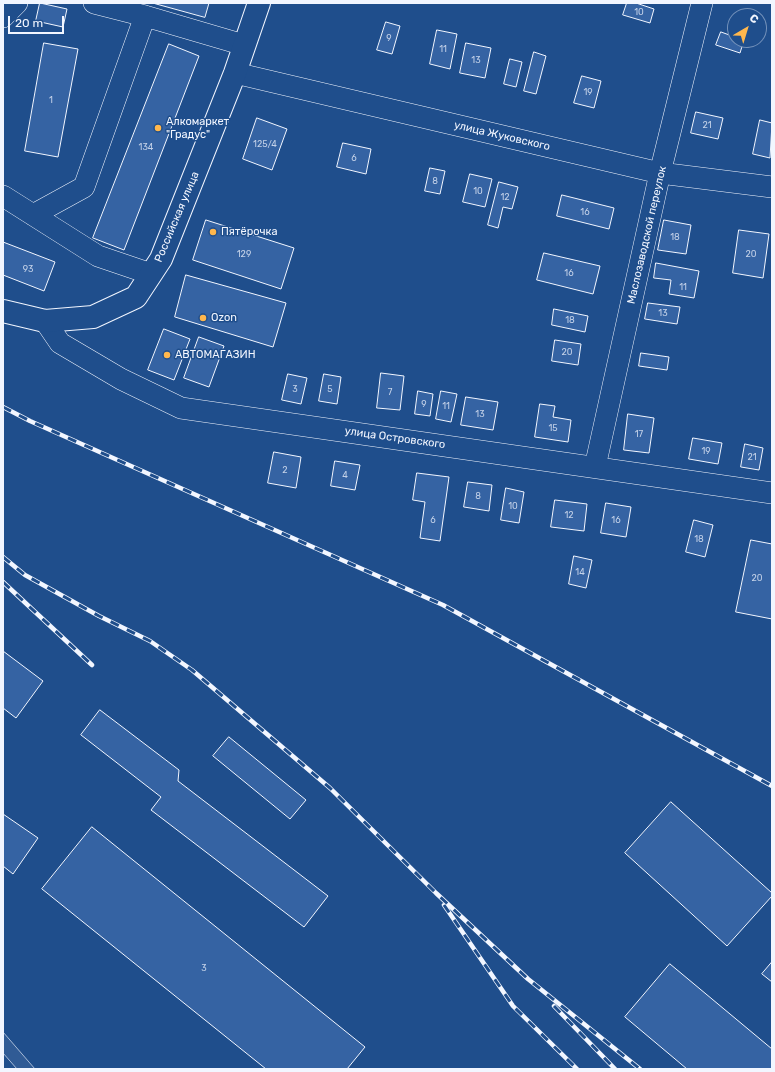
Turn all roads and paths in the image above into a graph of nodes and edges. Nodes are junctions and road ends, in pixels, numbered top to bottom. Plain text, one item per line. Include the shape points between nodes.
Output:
1 (17, 3) edge
2 (94, 3) edge
3 (259, 3) edge
4 (702, 3) edge
5 (145, 16) junction
6 (3, 17) edge
7 (244, 45) junction
8 (235, 73) junction
9 (660, 173) junction
10 (772, 187) edge
11 (3, 196) edge
12 (33, 215) junction
13 (151, 274) junction
14 (3, 311) edge
15 (44, 320) junction
16 (595, 467) junction
17 (772, 493) edge

1 - 6 street
2 - 5 street
3 - 7 main road, Российская улица
4 - 9 street, Маслозаводской переулок
5 - 7 street
5 - 12 street via 84,187
7 - 8 main road, Российская улица
8 - 9 street, улица Жуковского
8 - 13 main road, Российская улица via 161,260
9 - 10 street, улица Жуковского
9 - 16 street, Маслозаводской переулок
11 - 12 street
12 - 13 street via 98,256
13 - 15 main road, Российская улица via 136,297 93,317
14 - 15 main road, Российская улица
15 - 16 street, улица Островского via 60,343 120,379 181,408
16 - 17 street, улица Островского

